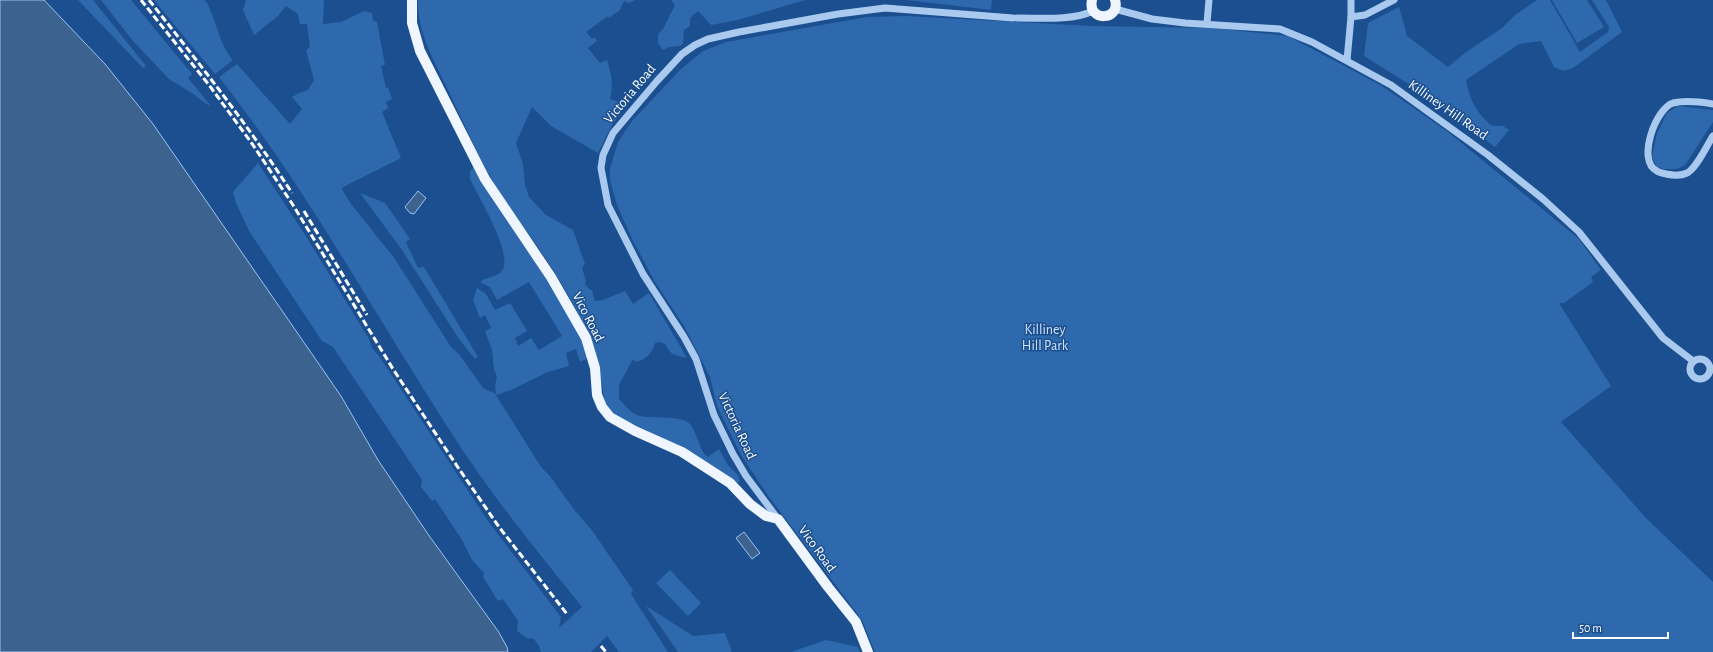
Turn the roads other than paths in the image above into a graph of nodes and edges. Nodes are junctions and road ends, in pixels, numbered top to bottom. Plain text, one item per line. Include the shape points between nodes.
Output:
1 (412, 0) edge
2 (1092, 0) edge
3 (1209, 0) edge
4 (1351, 0) edge
5 (1394, 0) edge
6 (1115, 4) edge
7 (1093, 11) junction
8 (1352, 17) junction
9 (1207, 24) junction
10 (1347, 60) junction
11 (1713, 104) edge
12 (1713, 136) edge
13 (1693, 361) junction
14 (1712, 371) edge
15 (778, 519) junction
16 (868, 652) edge

1 - 15 main road, Vico Road via 412,22 420,51 485,179 551,277 586,338 595,368 597,395 602,407 610,416 635,431 682,452 730,483 766,516
2 - 7 main road
3 - 9 street
4 - 8 street
5 - 8 street via 1365,15
6 - 7 main road via 1113,13 1106,16
6 - 9 street, Killiney Hill Road via 1152,19
7 - 15 street, Victoria Road via 1076,16 1015,18 885,8 746,30 708,39 682,54 613,133 603,155 602,168 608,204 643,274 693,354 714,415 733,454
8 - 10 street
9 - 10 street, Killiney Hill Road via 1280,29
10 - 13 street, Killiney Hill Road via 1391,86 1455,131 1543,199 1579,232 1663,338
11 - 12 street via 1672,104 1662,113 1648,144 1651,166 1656,171 1672,175 1687,173
13 - 14 street via 1700,358 1706,360
13 - 14 street via 1690,370 1696,378 1704,379
15 - 16 main road, Vico Road via 856,622

